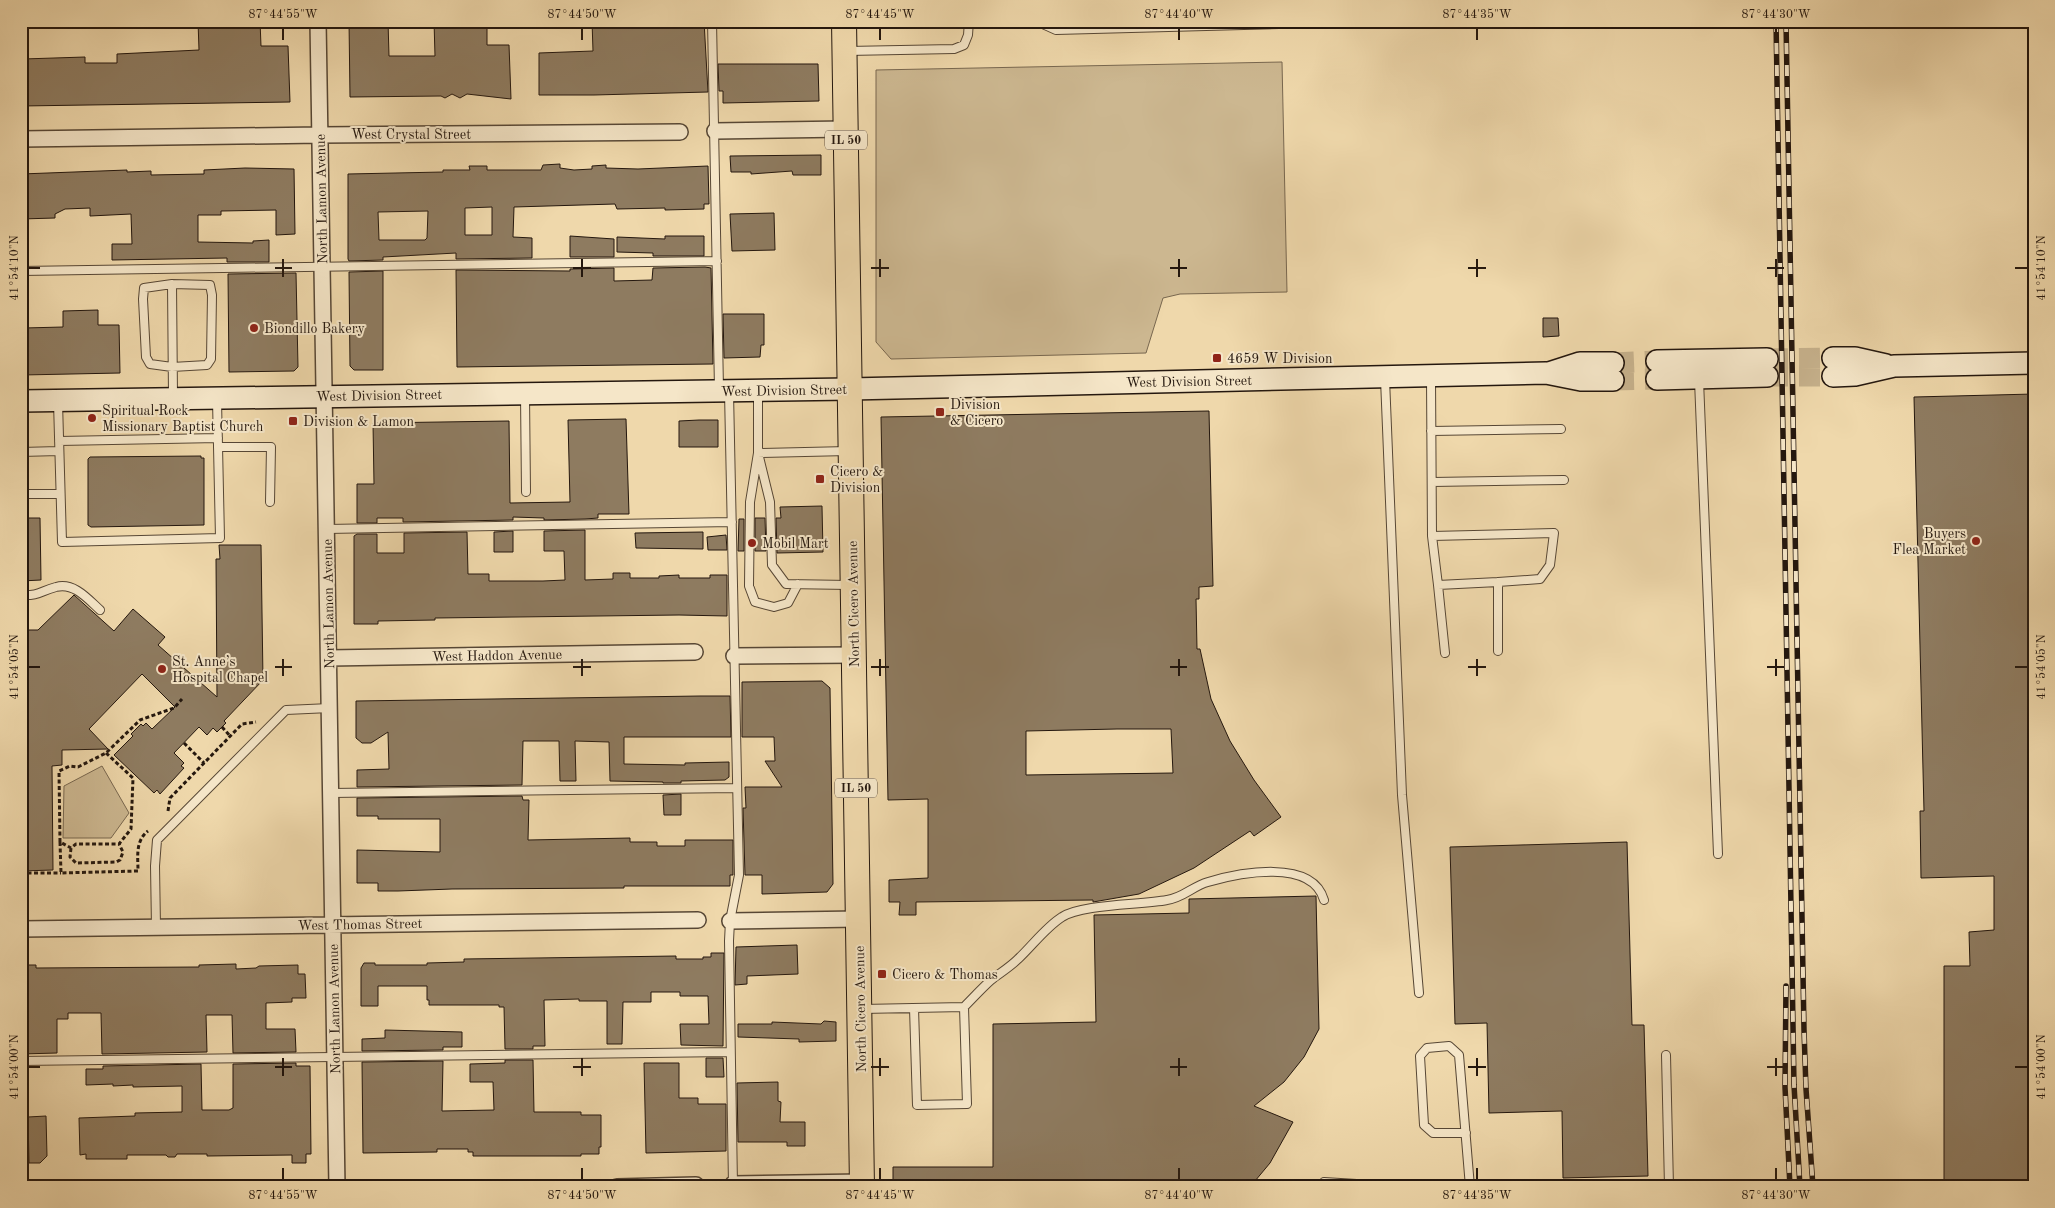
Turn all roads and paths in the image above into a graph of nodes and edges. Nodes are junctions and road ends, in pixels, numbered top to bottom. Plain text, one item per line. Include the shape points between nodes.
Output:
1 (318, 21) edge
2 (712, 21) edge
3 (844, 21) edge
4 (968, 21) edge
5 (1036, 21) edge
6 (1392, 21) edge
7 (845, 51) junction
8 (846, 129) junction
9 (715, 131) junction
10 (680, 132) dead end
11 (320, 134) junction
12 (21, 139) edge
13 (717, 261) junction
14 (322, 267) junction
15 (21, 271) edge
16 (172, 284) junction
17 (2034, 363) edge
18 (172, 367) junction
19 (1833, 367) tunnel mouth
20 (1767, 368) tunnel mouth
21 (1699, 369) junction
22 (1657, 370) tunnel mouth
23 (1613, 371) tunnel mouth
24 (1432, 376) junction
25 (1385, 377) junction
26 (850, 389) junction
27 (724, 390) junction
28 (758, 390) junction
29 (525, 393) junction
30 (325, 396) junction
31 (173, 398) junction
32 (217, 398) junction
33 (21, 400) edge
34 (58, 400) junction
35 (1562, 429) dead end
36 (1432, 431) junction
37 (218, 438) junction
38 (59, 442) junction
39 (218, 447) junction
40 (59, 451) junction
41 (851, 451) junction
42 (21, 452) edge
43 (758, 453) junction
44 (1564, 480) dead end
45 (1432, 482) junction
46 (526, 492) dead end
47 (26, 494) dead end
48 (60, 494) junction
49 (270, 502) dead end
50 (732, 522) junction
51 (327, 529) junction
52 (1432, 536) junction
53 (1498, 582) junction
54 (798, 584) junction
55 (853, 585) junction
56 (1438, 585) junction
57 (21, 594) edge
58 (100, 610) dead end
59 (1498, 651) dead end
60 (696, 652) dead end
61 (1445, 653) dead end
62 (854, 655) junction
63 (734, 656) junction
64 (329, 658) junction
65 (182, 700) dead end
66 (330, 708) junction
67 (257, 722) dead end
68 (222, 727) dead end
69 (230, 736) junction
70 (184, 743) dead end
71 (106, 753) junction
72 (204, 763) junction
73 (737, 788) junction
74 (331, 793) junction
75 (162, 818) dead end
76 (151, 829) dead end
77 (60, 842) junction
78 (119, 844) junction
79 (71, 848) junction
80 (1718, 854) dead end
81 (21, 873) edge
82 (61, 873) junction
83 (1324, 900) dead end
84 (858, 919) junction
85 (698, 920) dead end
86 (730, 921) junction
87 (333, 925) junction
88 (156, 927) junction
89 (21, 929) edge
90 (1419, 992) dead end
91 (964, 1007) junction
92 (914, 1008) junction
93 (860, 1010) junction
94 (730, 1052) junction
95 (1666, 1055) dead end
96 (335, 1057) junction
97 (21, 1061) edge
98 (1466, 1133) junction
99 (1324, 1182) dead end
100 (696, 1185) dead end
101 (733, 1185) edge
102 (862, 1185) edge
103 (337, 1187) edge
104 (617, 1187) edge
105 (1373, 1187) edge
106 (1470, 1187) edge
107 (1669, 1187) edge

1 - 11 street, North Lamon Avenue
2 - 9 lane
3 - 7 main road, North Cicero Avenue / IL 50
4 - 7 lane via 964,45 954,49
5 - 6 lane via 1056,30
7 - 8 main road, North Cicero Avenue / IL 50
8 - 9 street
8 - 26 main road, North Cicero Avenue / IL 50
9 - 13 lane
10 - 11 street, West Crystal Street
11 - 12 street, West Crystal Street
11 - 14 street, North Lamon Avenue
13 - 14 lane
13 - 27 lane
14 - 15 lane
14 - 30 street, North Lamon Avenue
16 - 18 lane
16 - 18 lane via 144,288 143,299 146,357 150,364
16 - 18 lane via 210,285 212,295 211,359 208,365
17 - 19 main road via 1894,366 1855,375
18 - 31 lane
20 - 21 main road
21 - 22 main road
21 - 80 lane
23 - 24 main road, West Division Street via 1581,380 1546,373
24 - 25 main road, West Division Street
24 - 36 lane
25 - 26 main road, West Division Street
25 - 90 lane via 1402,795
26 - 28 main road, West Division Street
26 - 41 main road, North Cicero Avenue / IL 50
27 - 28 main road, West Division Street
27 - 29 main road, West Division Street
27 - 50 lane
28 - 43 lane
29 - 30 main road, West Division Street
29 - 46 lane
30 - 32 main road, West Division Street
30 - 51 street, North Lamon Avenue
31 - 32 main road, West Division Street
31 - 34 main road, West Division Street
32 - 37 lane
33 - 34 main road, West Division Street
34 - 38 lane
35 - 36 lane
36 - 45 lane
37 - 38 lane
37 - 39 lane
38 - 40 lane
39 - 48 lane via 220,538 62,542
39 - 49 lane via 271,448
40 - 42 lane
40 - 48 lane
41 - 43 lane
41 - 55 main road, North Cicero Avenue / IL 50
43 - 54 lane via 770,502 772,564 786,584
43 - 54 lane via 750,502 749,586 755,602 774,607 788,603
44 - 45 lane
45 - 52 lane
47 - 48 lane
50 - 51 lane
50 - 63 lane
51 - 64 street, North Lamon Avenue
52 - 53 lane via 1554,533 1550,565 1540,579
52 - 56 lane
53 - 56 lane
53 - 59 lane
54 - 55 lane
55 - 62 main road, North Cicero Avenue / IL 50
56 - 61 lane
57 - 58 lane via 38,595 55,587 69,587 78,590
60 - 64 street, West Haddon Avenue
62 - 63 street
62 - 84 main road, North Cicero Avenue / IL 50
63 - 73 lane
64 - 66 street, North Lamon Avenue
65 - 71 path via 174,708 140,720
66 - 74 street, North Lamon Avenue
66 - 88 lane via 286,710 156,840
67 - 69 path via 242,724
68 - 69 path
69 - 72 path
70 - 72 path
71 - 77 path via 78,767 70,766 59,771
71 - 78 path via 133,778 131,829
72 - 75 path via 170,798 168,811
73 - 74 lane
73 - 86 lane via 739,875
74 - 87 street, North Lamon Avenue
76 - 82 path via 144,834 138,847 138,871
77 - 79 path
77 - 82 path
78 - 79 path via 76,844
78 - 79 path via 123,852 116,862 76,863 70,857
81 - 82 path
83 - 91 lane via 1321,892 1299,876 1274,871 1207,882 1170,900 1081,909 1062,917
84 - 86 street
84 - 93 main road, North Cicero Avenue / IL 50
85 - 87 street, West Thomas Street
86 - 94 lane
87 - 88 street, West Thomas Street
87 - 96 street, North Lamon Avenue
88 - 89 street, West Thomas Street
91 - 92 lane
91 - 92 lane via 967,1104 917,1105
92 - 93 lane
93 - 102 main road, North Cicero Avenue / IL 50
94 - 96 lane
94 - 101 lane
95 - 107 lane
96 - 97 lane
96 - 103 street, North Lamon Avenue
98 - 98 lane via 1459,1055 1449,1046 1427,1048 1420,1056 1424,1125 1433,1133
98 - 106 lane
99 - 105 lane
100 - 104 street
101 - 102 street

